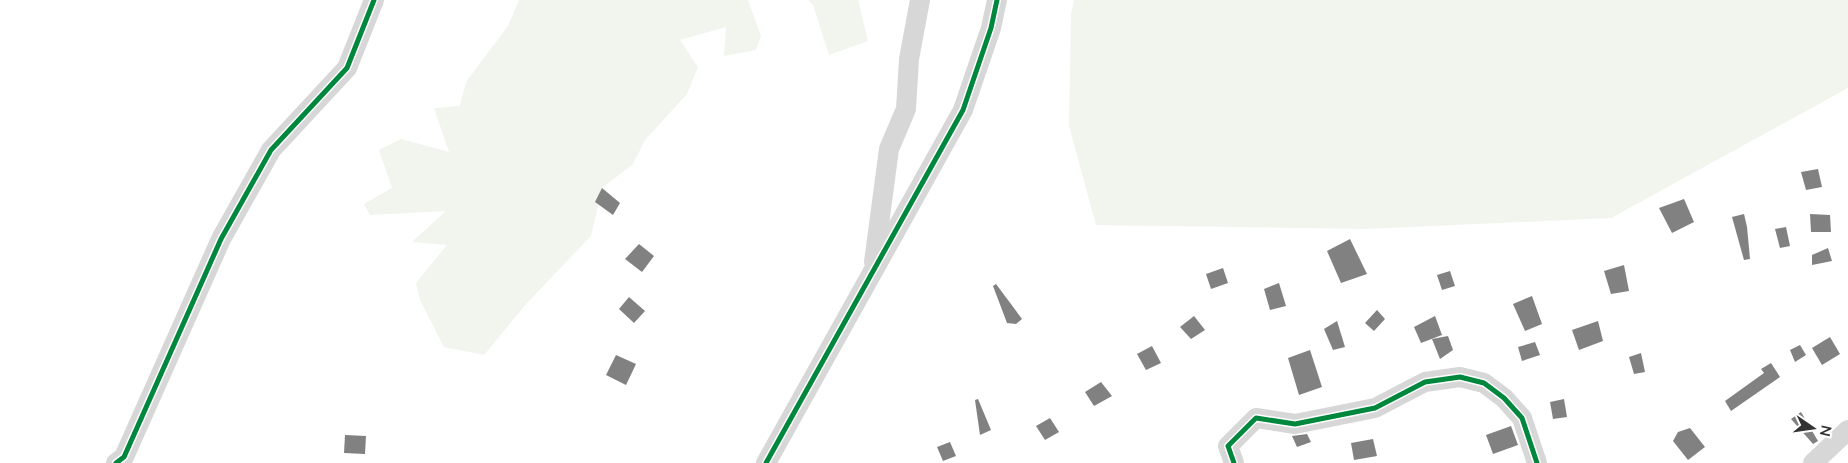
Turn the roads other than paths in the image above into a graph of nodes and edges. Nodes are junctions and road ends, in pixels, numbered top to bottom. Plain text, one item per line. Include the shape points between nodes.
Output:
1 (374, 0) edge
2 (920, 0) edge
3 (997, 0) edge
4 (872, 273) junction
5 (1848, 430) edge
6 (116, 463) edge
7 (766, 463) edge
8 (1234, 463) edge
9 (1537, 463) edge
10 (1814, 463) edge

1 - 6 street via 347,68 271,150 226,231 124,457
2 - 4 street via 909,59 906,109 889,149
3 - 4 street via 991,28 963,110
4 - 7 street
5 - 10 street
8 - 9 street via 1228,446 1256,418 1295,424 1375,408 1425,382 1460,377 1484,383 1504,398 1522,418

